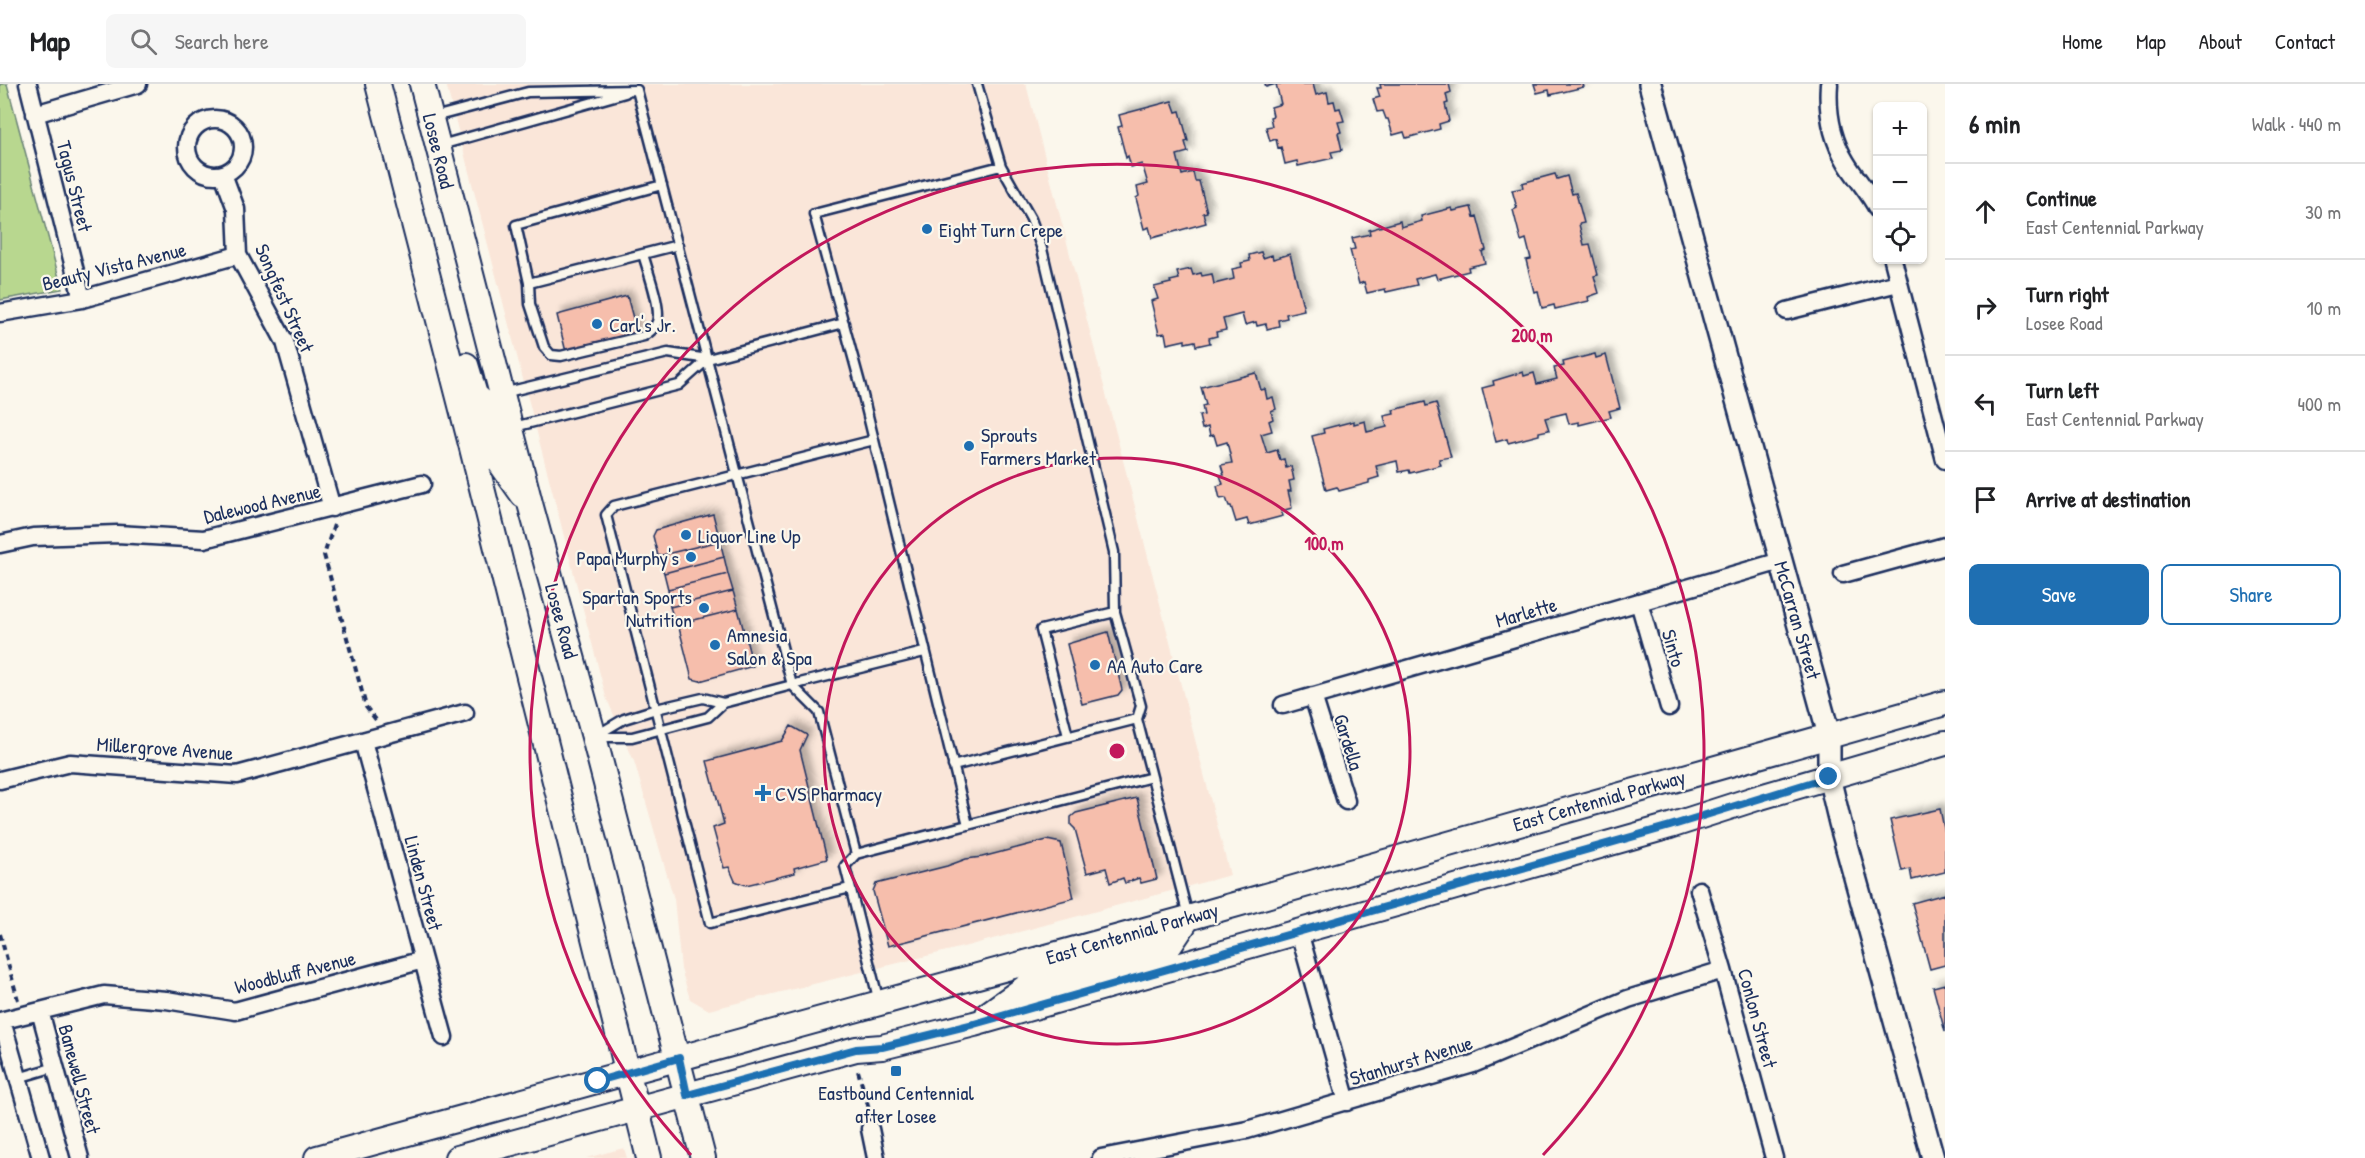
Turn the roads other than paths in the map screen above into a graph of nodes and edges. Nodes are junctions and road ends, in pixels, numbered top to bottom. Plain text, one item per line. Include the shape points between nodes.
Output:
1 (28, 84) edge
2 (138, 84) edge
3 (378, 84) edge
4 (422, 84) edge
5 (977, 84) edge
6 (1650, 84) edge
7 (1828, 84) edge
8 (637, 90) junction
9 (35, 114) junction
10 (431, 118) junction
11 (437, 146) junction
12 (1001, 166) junction
13 (223, 174) dead end
14 (662, 185) junction
15 (1873, 201) edge
16 (678, 244) junction
17 (644, 254) junction
18 (238, 255) junction
19 (1894, 264) edge
20 (529, 283) junction
21 (1898, 283) junction
22 (82, 299) junction
23 (435, 308) junction
24 (1787, 311) dead end
25 (0, 313) edge
26 (844, 323) junction
27 (708, 359) junction
28 (501, 394) junction
29 (461, 405) junction
30 (511, 428) junction
31 (874, 440) junction
32 (1945, 460) edge
33 (738, 474) junction
34 (422, 484) dead end
35 (531, 507) junction
36 (332, 508) junction
37 (0, 544) edge
38 (1945, 546) edge
39 (1781, 561) junction
40 (1843, 574) dead end
41 (1639, 602) junction
42 (1115, 612) junction
43 (924, 652) junction
44 (792, 685) junction
45 (1313, 696) junction
46 (723, 703) junction
47 (1945, 703) edge
48 (1283, 705) dead end
49 (1669, 707) dead end
50 (656, 710) junction
51 (465, 713) dead end
52 (1137, 719) junction
53 (661, 729) junction
54 (1829, 735) junction
55 (1068, 736) junction
56 (594, 737) junction
57 (363, 741) junction
58 (1945, 743) edge
59 (953, 766) junction
60 (1152, 777) junction
61 (1829, 777) junction
62 (0, 780) edge
63 (1346, 801) dead end
64 (968, 825) junction
65 (856, 854) junction
66 (850, 888) junction
67 (1699, 890) dead end
68 (1188, 918) junction
69 (1299, 932) junction
70 (423, 960) junction
71 (1723, 970) junction
72 (879, 1003) junction
73 (40, 1011) junction
74 (1, 1021) edge
75 (974, 1024) junction
76 (444, 1037) dead end
77 (679, 1058) junction
78 (56, 1067) junction
79 (628, 1072) junction
80 (18, 1078) junction
81 (687, 1095) junction
82 (1347, 1101) junction
83 (635, 1109) junction
84 (870, 1129) road end
85 (41, 1158) edge
86 (80, 1158) edge
87 (317, 1158) edge
88 (457, 1158) edge
89 (649, 1158) edge
90 (704, 1158) edge
91 (876, 1158) edge
92 (1102, 1158) edge
93 (1774, 1158) edge
94 (1933, 1158) edge

1 - 9 street, Tagus Street
2 - 9 street
3 - 23 main road
4 - 10 main road, Losee Road
5 - 12 lane
6 - 39 street, McCarran Street
7 - 15 street via 1836,142
8 - 10 lane via 528,92
8 - 11 lane
8 - 14 lane
9 - 22 street, Tagus Street
10 - 11 main road, Losee Road
11 - 28 main road, Losee Road
12 - 26 lane via 814,214
12 - 42 lane via 1031,219 1042,249 1114,552
13 - 18 street, Songfest Street via 236,209
14 - 16 lane
14 - 20 lane via 516,225
16 - 17 lane
16 - 27 lane
17 - 20 lane
17 - 20 lane via 658,319 644,336 551,355 544,347 530,304
18 - 22 street, Beauty Vista Avenue
18 - 36 street, Songfest Street via 285,342
19 - 21 street
21 - 24 street
21 - 32 street
22 - 25 street, Beauty Vista Avenue
23 - 29 main road
23 - 30 main road via 467,366 476,395
26 - 27 lane
26 - 31 lane
27 - 28 lane via 668,353
27 - 30 lane via 679,385
27 - 33 lane
28 - 30 main road, Losee Road
29 - 35 main road via 487,434 495,457
29 - 79 main road
30 - 35 main road, Losee Road
31 - 33 lane
31 - 43 lane
33 - 44 lane
33 - 50 lane via 614,506 606,515
34 - 36 street, Dalewood Avenue
35 - 56 main road, Losee Road
36 - 37 street, Dalewood Avenue via 204,539 117,534 33,537
38 - 40 street
39 - 41 street, Marlette
39 - 54 street, McCarran Street
41 - 45 street, Marlette
41 - 49 street, Sinto
42 - 52 lane via 1141,706
42 - 55 lane via 1041,630
43 - 44 lane
43 - 59 lane
44 - 46 lane
44 - 65 lane via 819,712
45 - 48 street, Marlette
45 - 63 street, Gardella
46 - 50 lane via 703,698
46 - 53 lane via 708,717
47 - 54 main road, East Centennial Parkway
50 - 53 lane
50 - 56 lane via 624,719
51 - 57 street, Millergrove Avenue
52 - 55 lane
52 - 60 lane
53 - 56 lane via 632,737
53 - 66 lane via 710,923
54 - 61 street, McCarran Street
54 - 68 main road, East Centennial Parkway
55 - 59 lane
56 - 77 main road, Losee Road
57 - 62 street, Millergrove Avenue via 237,775 70,763
57 - 70 street, Linden Street
58 - 61 main road
59 - 64 lane
60 - 64 lane
60 - 68 lane
61 - 69 main road
61 - 94 street, McCarran Street
64 - 65 lane
65 - 66 lane via 845,867
66 - 72 lane
67 - 71 street, Conlon Street
68 - 72 main road, East Centennial Parkway
68 - 75 main road via 1170,945 1026,987
69 - 75 main road
69 - 82 street
70 - 73 street, Woodbluff Avenue via 235,1011 104,995
70 - 76 street, Linden Street
71 - 82 street, Stanhurst Avenue via 1628,999 1473,1064
71 - 93 street, Conlon Street
72 - 77 main road, East Centennial Parkway
73 - 74 street, Woodbluff Avenue
73 - 78 street, Banewell Street
74 - 80 street
75 - 81 main road via 882,1047 856,1049
77 - 79 main road, East Centennial Parkway
77 - 81 main road, Losee Road
78 - 80 lane
78 - 86 street, Banewell Street
79 - 83 main road
79 - 87 main road, East Centennial Parkway
80 - 85 street
81 - 83 main road
81 - 90 main road, Losee Road
82 - 92 street, Stanhurst Avenue via 1247,1130
83 - 88 main road
83 - 89 main road
84 - 91 street

